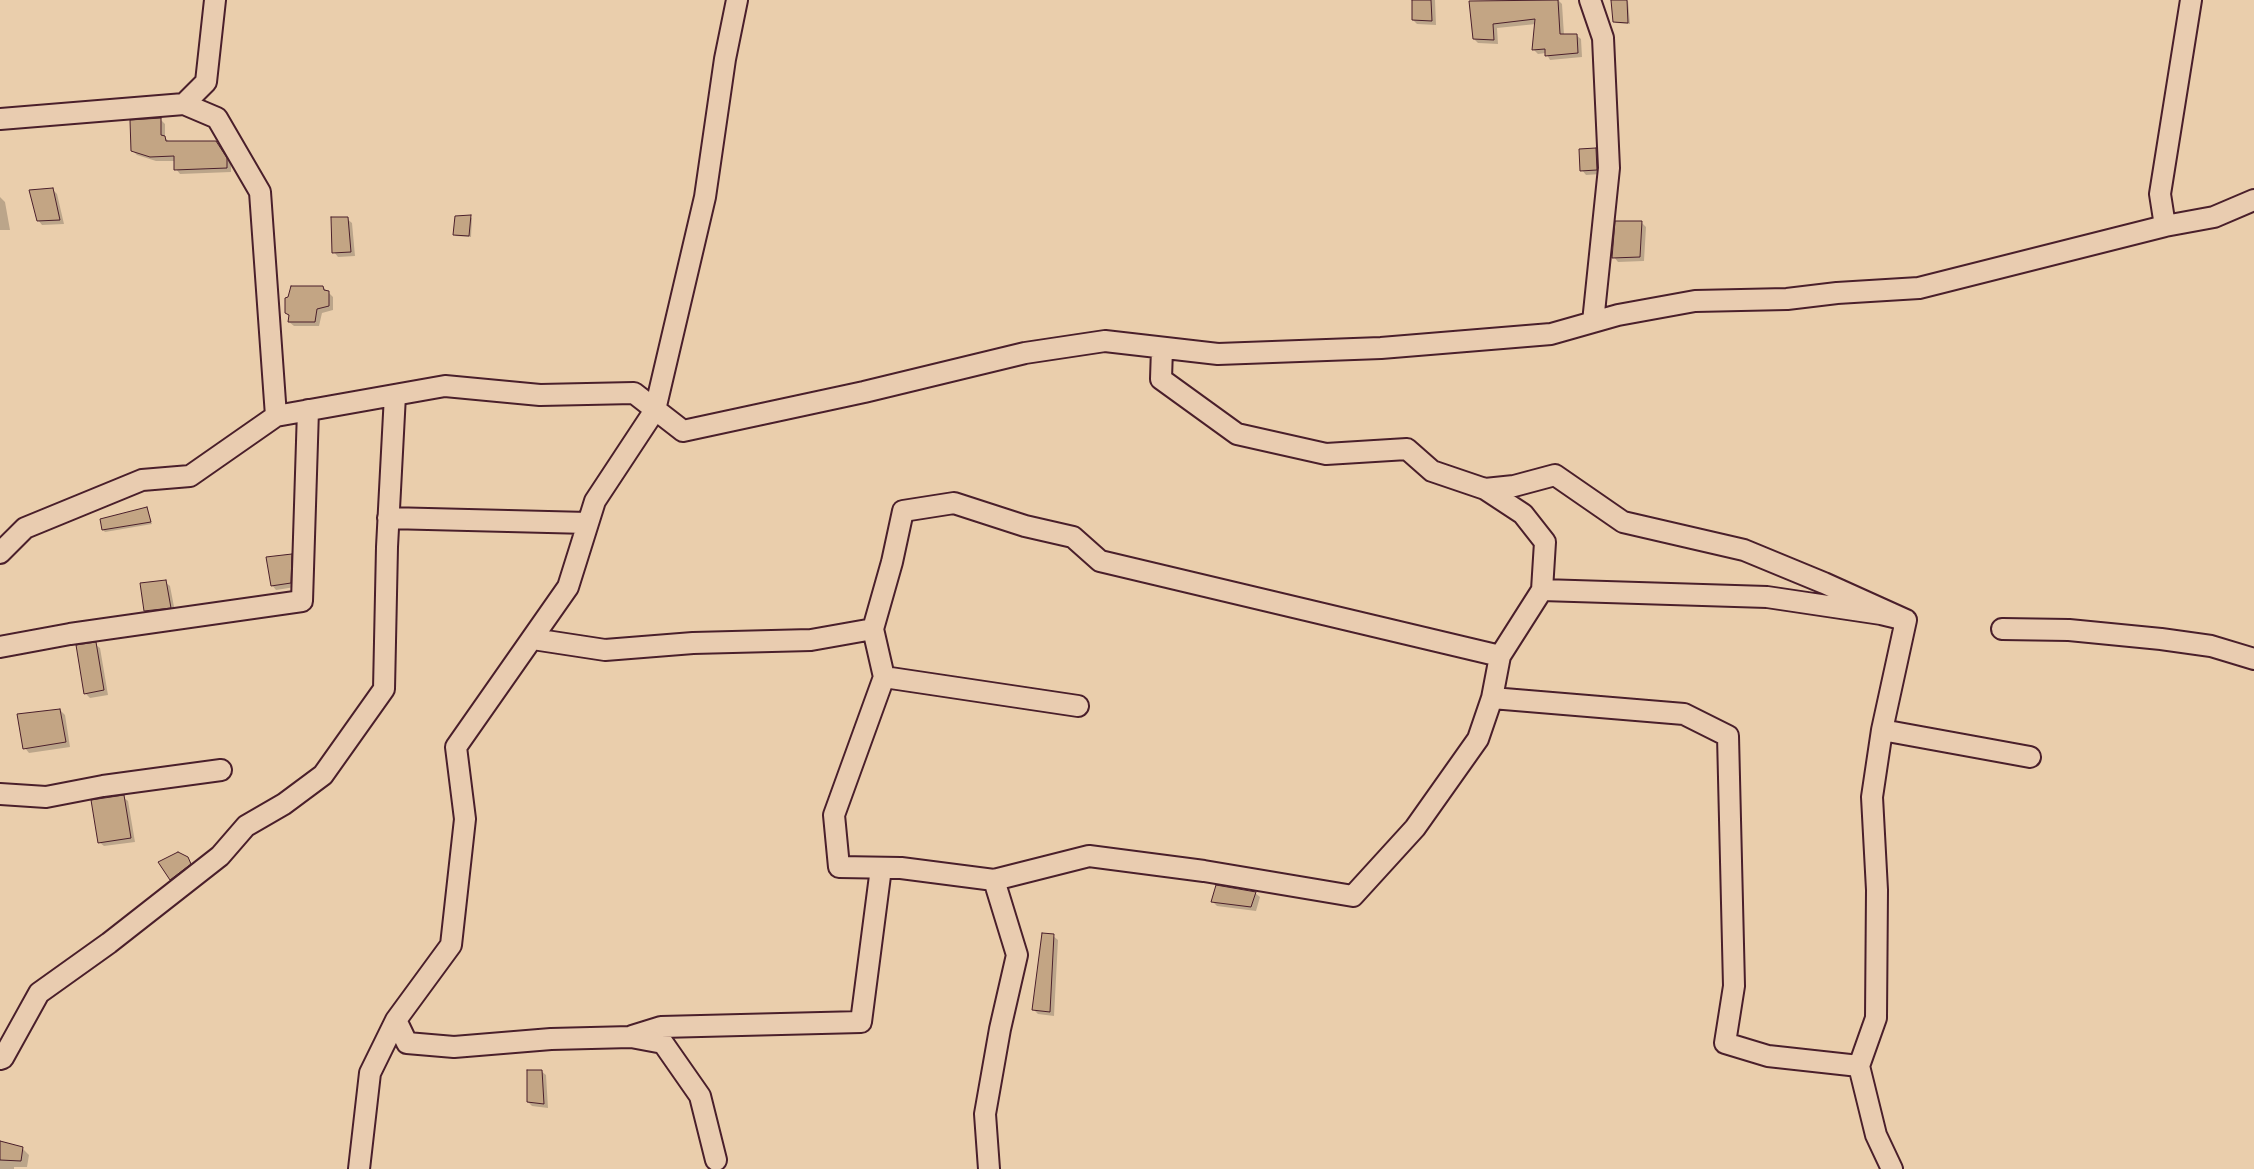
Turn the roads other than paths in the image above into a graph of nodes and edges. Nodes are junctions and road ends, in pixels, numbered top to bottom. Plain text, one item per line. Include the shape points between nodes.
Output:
1 (215, 0) edge
2 (737, 0) edge
3 (1590, 0) edge
4 (2191, 0) edge
5 (184, 104) junction
6 (0, 119) edge
7 (2254, 200) edge
8 (2164, 226) junction
9 (1593, 322) junction
10 (1162, 348) junction
11 (395, 395) junction
12 (308, 410) junction
13 (655, 410) junction
14 (276, 416) junction
15 (1485, 489) junction
16 (388, 518) junction
17 (588, 523) junction
18 (0, 552) edge
19 (1542, 590) junction
20 (1906, 620) junction
21 (873, 628) junction
22 (2002, 629) dead end
23 (533, 638) junction
24 (2254, 642) edge
25 (2211, 646) junction
26 (0, 647) edge
27 (1500, 656) junction
28 (2254, 659) edge
29 (884, 677) junction
30 (1492, 698) junction
31 (1078, 706) dead end
32 (1882, 730) junction
33 (2030, 757) dead end
34 (221, 770) dead end
35 (0, 794) edge
36 (881, 868) junction
37 (994, 880) junction
38 (396, 1020) junction
39 (630, 1037) junction
40 (0, 1059) edge
41 (1859, 1066) junction
42 (716, 1160) dead end
43 (359, 1169) edge
44 (988, 1169) edge
45 (1892, 1169) edge

1 - 5 street via 206,82
2 - 13 street via 705,196
3 - 9 street via 1604,38 1609,168
4 - 8 street via 2160,194
5 - 6 street
5 - 14 street via 217,118 260,192
7 - 8 street via 2214,217
8 - 9 street via 1919,288 1787,299 1695,301
9 - 10 street via 1551,334 1381,348 1218,354
10 - 13 street via 1105,341 1025,354 683,431
10 - 15 street via 1161,379 1237,434 1326,454 1407,449 1432,471
11 - 12 street
11 - 13 street via 445,386 540,395 634,393
11 - 16 street
12 - 14 street
12 - 26 street via 302,601
13 - 17 street via 595,501
14 - 18 street via 190,476 142,480 25,528
15 - 19 street via 1523,514 1545,542
15 - 20 street via 1514,486 1555,475 1623,522 1744,550
16 - 17 street
16 - 40 street via 384,690 339,755 323,775 284,804 246,826 220,856 39,993
17 - 23 street via 568,587
19 - 20 street via 1767,597
19 - 27 street
20 - 32 street
21 - 23 street via 811,640 693,642 605,650
21 - 27 street via 903,511 954,503 1025,526 1073,537 1100,561
21 - 29 street
22 - 25 street via 2069,630
23 - 38 street via 456,747 465,819 451,944
24 - 25 street
25 - 28 street
27 - 30 street
29 - 31 street
29 - 36 street via 834,815 839,867
30 - 37 street via 1478,739 1415,828 1353,896 1089,856
30 - 41 street via 1684,714 1728,736 1734,986 1725,1043 1768,1056
32 - 33 street
32 - 41 street via 1872,797 1877,890 1876,1018
34 - 35 street via 46,797
36 - 37 street
36 - 39 street via 861,1022 661,1027
37 - 44 street via 1017,955 985,1114
38 - 39 street via 408,1043 454,1047
38 - 43 street via 370,1073
39 - 42 street via 663,1044 700,1096
41 - 45 street via 1876,1135

